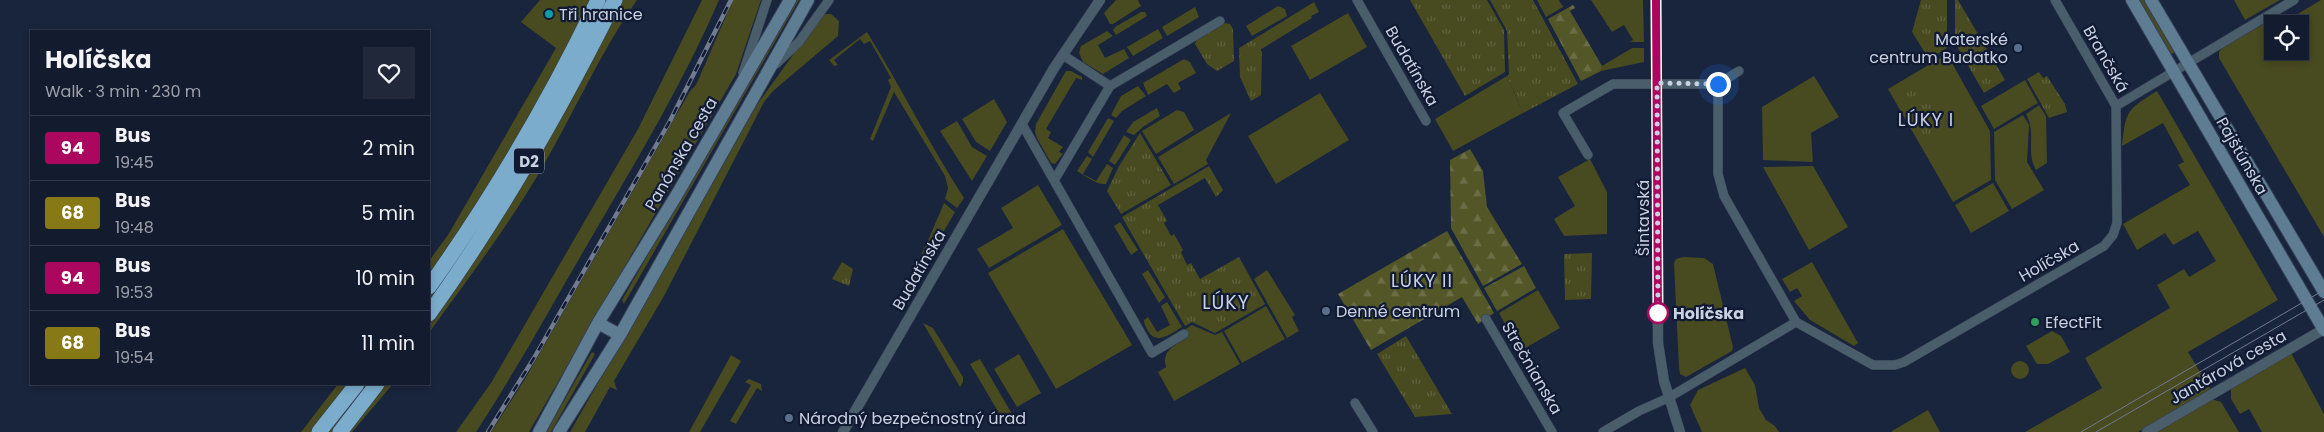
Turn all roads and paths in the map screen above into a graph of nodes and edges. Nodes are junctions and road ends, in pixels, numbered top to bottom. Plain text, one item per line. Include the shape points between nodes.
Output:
1 (598, 0) edge
2 (615, 0) edge
3 (767, 0) edge
4 (790, 0) edge
5 (808, 0) edge
6 (829, 0) edge
7 (1100, 0) edge
8 (1357, 0) edge
9 (1656, 0) edge
10 (2055, 0) edge
11 (2132, 0) edge
12 (2152, 0) edge
13 (2294, 0) edge
14 (1220, 21) dead end
15 (1063, 55) junction
16 (2188, 63) junction
17 (1739, 71) dead end
18 (2173, 72) junction
19 (765, 74) junction
20 (1651, 83) junction
21 (1718, 84) junction
22 (1110, 86) junction
23 (736, 92) junction
24 (2116, 106) junction
25 (1426, 121) dead end
26 (1022, 124) junction
27 (1588, 155) dead end
28 (1054, 179) junction
29 (430, 285) edge
30 (2324, 292) edge
31 (430, 313) edge
32 (1486, 319) dead end
33 (1796, 322) junction
34 (598, 323) junction
35 (2324, 329) edge
36 (1184, 334) dead end
37 (620, 335) junction
38 (357, 385) edge
39 (376, 385) edge
40 (1668, 398) junction
41 (1355, 403) dead end
42 (319, 432) edge
43 (340, 432) edge
44 (539, 432) edge
45 (559, 432) edge
46 (843, 432) edge
47 (1373, 432) edge
48 (1552, 432) edge
49 (1603, 432) edge
50 (1680, 432) edge
51 (2147, 432) edge

1 - 29 highway, D2 via 491,193
2 - 31 highway, D2 via 522,173
3 - 23 street
4 - 23 main road, Panónska cesta
5 - 19 main road, Panónska cesta
6 - 19 street, Panónska cesta via 799,42
7 - 15 street, Budatínska
8 - 25 street, Budatínska
9 - 20 street, Šintavská
10 - 24 street, Brančská
11 - 18 main road, Pajštúnska
12 - 16 main road, Pajštúnska
13 - 16 street
14 - 22 street
15 - 22 street
15 - 26 street, Budatínska
16 - 18 street
16 - 30 main road, Pajštúnska
17 - 21 street
18 - 24 street
18 - 35 main road, Pajštúnska
19 - 37 main road, Panónska cesta
20 - 21 street
20 - 27 street via 1613,84 1563,113
20 - 40 street, Šintavská via 1658,343
21 - 33 street via 1718,174 1724,196
22 - 28 street
23 - 34 main road, Panónska cesta
24 - 33 street, Holíčska via 2117,224 2104,246 1895,365 1873,364
26 - 28 street
26 - 46 street, Budatínska
28 - 36 street via 1152,353
32 - 48 street, Strečnianska
33 - 40 street
34 - 37 main road
34 - 44 main road, Panónska cesta
35 - 51 street, Jantárová cesta
37 - 45 main road, Panónska cesta
38 - 42 highway
39 - 43 highway
40 - 49 street
40 - 50 street, Šintavská
41 - 47 street

